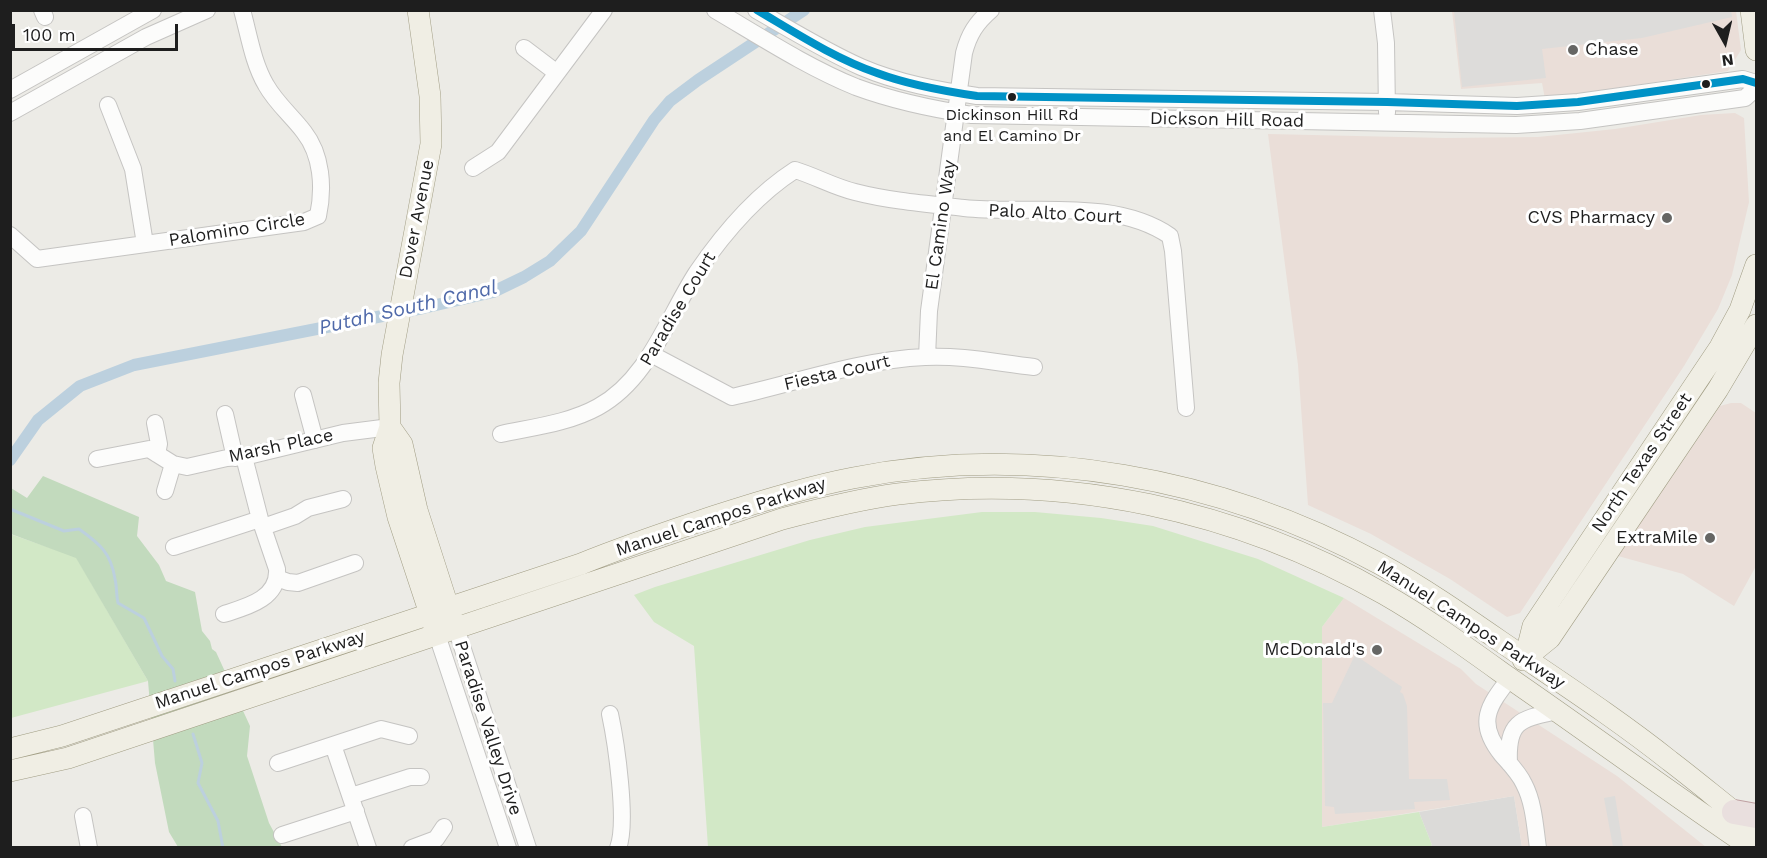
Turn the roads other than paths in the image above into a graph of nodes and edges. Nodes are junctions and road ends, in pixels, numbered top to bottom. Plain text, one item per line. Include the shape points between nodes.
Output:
1 (153, 10) edge
2 (207, 10) edge
3 (242, 10) edge
4 (418, 10) edge
5 (604, 10) edge
6 (715, 10) edge
7 (756, 10) edge
8 (990, 10) edge
9 (1382, 10) edge
10 (1751, 10) edge
11 (524, 48) dead end
12 (1756, 50) edge
13 (557, 73) junction
14 (1756, 83) edge
15 (1756, 88) edge
16 (10, 90) edge
17 (958, 93) junction
18 (1388, 102) junction
19 (108, 105) dead end
20 (10, 113) edge
21 (956, 113) junction
22 (1387, 123) junction
23 (473, 168) dead end
24 (943, 206) junction
25 (10, 235) edge
26 (145, 244) junction
27 (1756, 265) edge
28 (1756, 324) edge
29 (651, 354) junction
30 (927, 357) junction
31 (1034, 367) dead end
32 (303, 395) dead end
33 (1186, 408) dead end
34 (225, 414) dead end
35 (155, 423) dead end
36 (390, 427) junction
37 (501, 434) dead end
38 (315, 440) junction
39 (157, 454) junction
40 (240, 457) junction
41 (97, 459) dead end
42 (174, 464) junction
43 (165, 491) dead end
44 (343, 499) dead end
45 (262, 523) junction
46 (174, 547) dead end
47 (355, 563) dead end
48 (277, 578) junction
49 (440, 611) junction
50 (224, 614) dead end
51 (446, 632) junction
52 (1525, 658) junction
53 (1510, 678) junction
54 (1558, 711) junction
55 (610, 714) dead end
56 (410, 736) dead end
57 (333, 745) junction
58 (10, 749) edge
59 (278, 763) dead end
60 (1509, 763) junction
61 (10, 771) edge
62 (421, 777) dead end
63 (353, 803) junction
64 (1745, 814) edge
65 (83, 816) dead end
66 (444, 827) dead end
67 (1756, 829) edge
68 (282, 835) dead end
69 (89, 848) edge
70 (368, 848) edge
71 (412, 848) edge
72 (508, 848) edge
73 (528, 848) edge
74 (618, 848) edge
75 (1538, 848) edge
76 (1752, 848) edge

1 - 16 street
2 - 20 street via 146,37
3 - 26 street, Palomino Circle via 266,85 313,148 321,184 318,216 304,222
4 - 36 main road, Dover Avenue via 430,96 430,144 397,323 389,383
5 - 13 street
6 - 21 street, Dickson Hill Road via 856,86
7 - 17 street, Dickson Hill Road via 863,68
8 - 17 street, El Camino Way via 969,37
9 - 18 street
10 - 12 main road
11 - 13 street
13 - 23 street via 498,152
14 - 18 street, Dickson Hill Road via 1743,79 1578,102 1517,106
15 - 22 street, Dickson Hill Road via 1745,98 1580,121 1516,125
17 - 18 street, Dickson Hill Road
17 - 21 street, El Camino Way
18 - 22 street
19 - 26 street via 133,169
21 - 22 street, Dickson Hill Road
21 - 24 street, El Camino Way
24 - 29 street, Paradise Court via 854,192 795,170 766,192 717,246
24 - 30 street, El Camino Way
24 - 33 street, Palo Alto Court via 1105,213 1133,218 1170,236
25 - 26 street, Palomino Circle via 37,259
27 - 52 main road, North Texas Street via 1740,310 1720,347 1533,626
28 - 52 main road, North Texas Street via 1718,389 1550,638
29 - 30 street, Fiesta Court via 732,397 865,364
29 - 37 street, Paradise Court via 621,391 600,406 565,420
30 - 31 street, Fiesta Court
32 - 38 street
34 - 40 street
35 - 39 street
36 - 38 street, Marsh Place
36 - 49 main road, Dover Avenue via 383,448 389,484 398,517
38 - 40 street, Marsh Place
39 - 41 street, Marsh Place via 142,449
39 - 42 street, Marsh Place
40 - 42 street, Marsh Place via 195,466
40 - 45 street
42 - 43 street
44 - 45 street
45 - 46 street
45 - 48 street
47 - 48 street via 293,584
48 - 50 street via 270,592 259,601
49 - 51 main road, Paradise Valley Drive
49 - 52 main road, Manuel Campos Parkway via 693,523 815,486 907,470 1026,465 1158,481 1219,496 1300,525 1398,574
49 - 58 main road, Manuel Campos Parkway via 62,736
51 - 53 main road, Manuel Campos Parkway via 782,519 887,496 1025,489 1116,497 1154,505 1212,519 1292,548 1401,604
51 - 61 main road, Manuel Campos Parkway via 68,758
51 - 72 street, Paradise Valley Drive
51 - 73 street, Paradise Valley Drive
52 - 53 main road, North Texas Street
52 - 64 main road, Manuel Campos Parkway
53 - 54 main road, Manuel Campos Parkway
53 - 60 street via 1490,705 1487,720 1493,743
54 - 60 street via 1529,717 1517,724 1509,739
54 - 76 main road, Manuel Campos Parkway
55 - 74 street via 619,778 622,833
56 - 57 street via 381,729
57 - 59 street
57 - 63 street
60 - 75 street via 1528,791
62 - 63 street via 410,777
63 - 68 street
63 - 70 street
64 - 67 main road, Manuel Campos Parkway
65 - 69 street
66 - 71 street via 436,839

